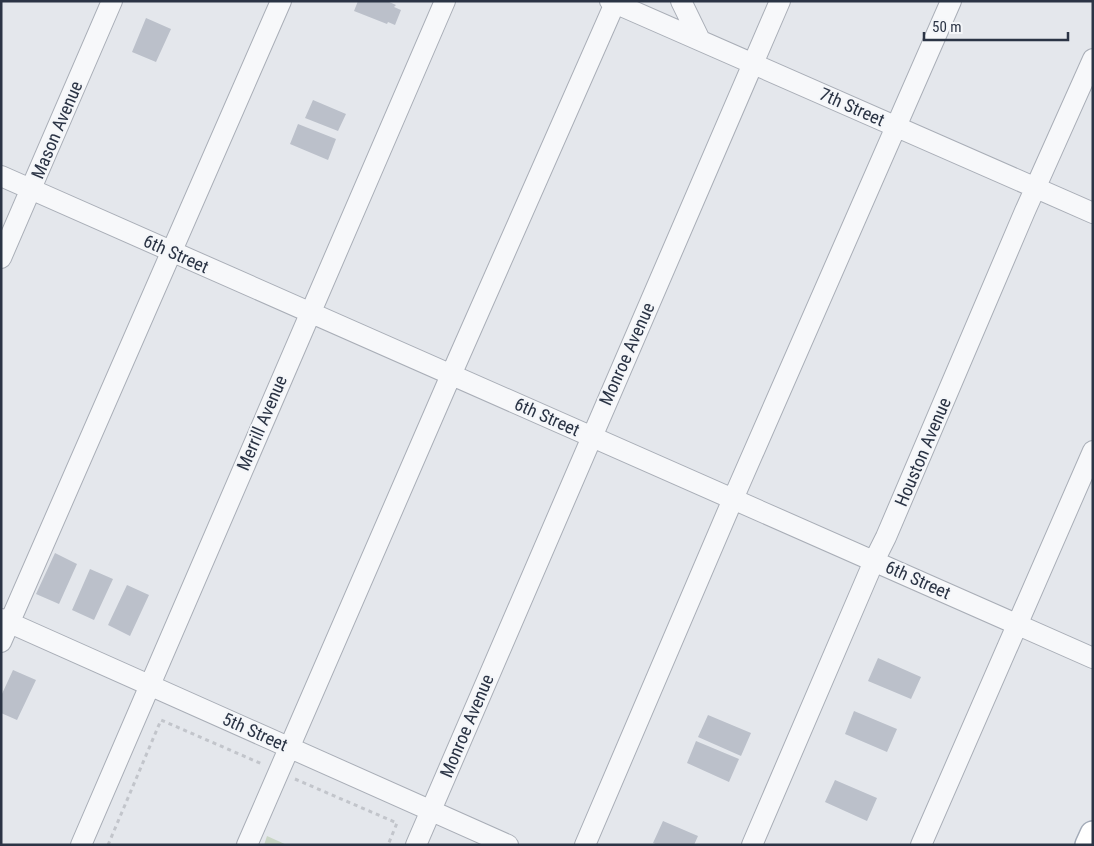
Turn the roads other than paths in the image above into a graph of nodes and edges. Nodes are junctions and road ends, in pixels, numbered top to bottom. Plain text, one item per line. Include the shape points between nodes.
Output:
1 (112, 1) edge
2 (281, 1) edge
3 (445, 1) edge
4 (681, 1) edge
5 (780, 1) edge
6 (951, 1) edge
7 (613, 2) edge
8 (700, 40) junction
9 (1093, 59) edge
10 (754, 63) junction
11 (897, 126) junction
12 (1, 176) edge
13 (1036, 189) junction
14 (31, 190) junction
15 (1093, 213) edge
16 (171, 252) junction
17 (1, 258) edge
18 (310, 312) junction
19 (451, 375) junction
20 (592, 437) junction
21 (1093, 452) edge
22 (733, 498) junction
23 (874, 561) junction
24 (5, 621) edge
25 (1018, 625) junction
26 (1, 642) edge
27 (1093, 658) edge
28 (149, 685) junction
29 (290, 748) junction
30 (431, 810) junction
31 (1093, 834) edge
32 (81, 845) edge
33 (247, 845) edge
34 (416, 845) edge
35 (508, 845) edge
36 (586, 845) edge
37 (752, 845) edge
38 (921, 845) edge
39 (1088, 845) edge

1 - 14 street, Mason Avenue
2 - 16 street
3 - 18 street, Merrill Avenue
4 - 8 street
5 - 10 street, Monroe Avenue
6 - 11 street
7 - 8 street, 7th Street
7 - 19 street
8 - 10 street, 7th Street
9 - 13 street, Houston Avenue
10 - 11 street, 7th Street
10 - 20 street, Monroe Avenue
11 - 13 street, 7th Street
11 - 22 street
12 - 14 street, 6th Street
13 - 15 street, 7th Street
13 - 23 street, Houston Avenue
14 - 16 street, 6th Street
14 - 17 street, Mason Avenue
16 - 18 street, 6th Street
16 - 24 street
18 - 19 street, 6th Street
18 - 28 street, Merrill Avenue
19 - 20 street, 6th Street
19 - 29 street
20 - 22 street, 6th Street
20 - 30 street, Monroe Avenue
21 - 25 street
22 - 23 street, 6th Street
22 - 36 street
23 - 25 street, 6th Street
23 - 37 street, Houston Avenue
24 - 26 street
24 - 28 street, 5th Street
25 - 27 street, 6th Street
25 - 38 street
28 - 29 street, 5th Street
28 - 32 street, Merrill Avenue
29 - 30 street, 5th Street
29 - 33 street
30 - 34 street, Monroe Avenue
30 - 35 street, 5th Street
31 - 39 main road

